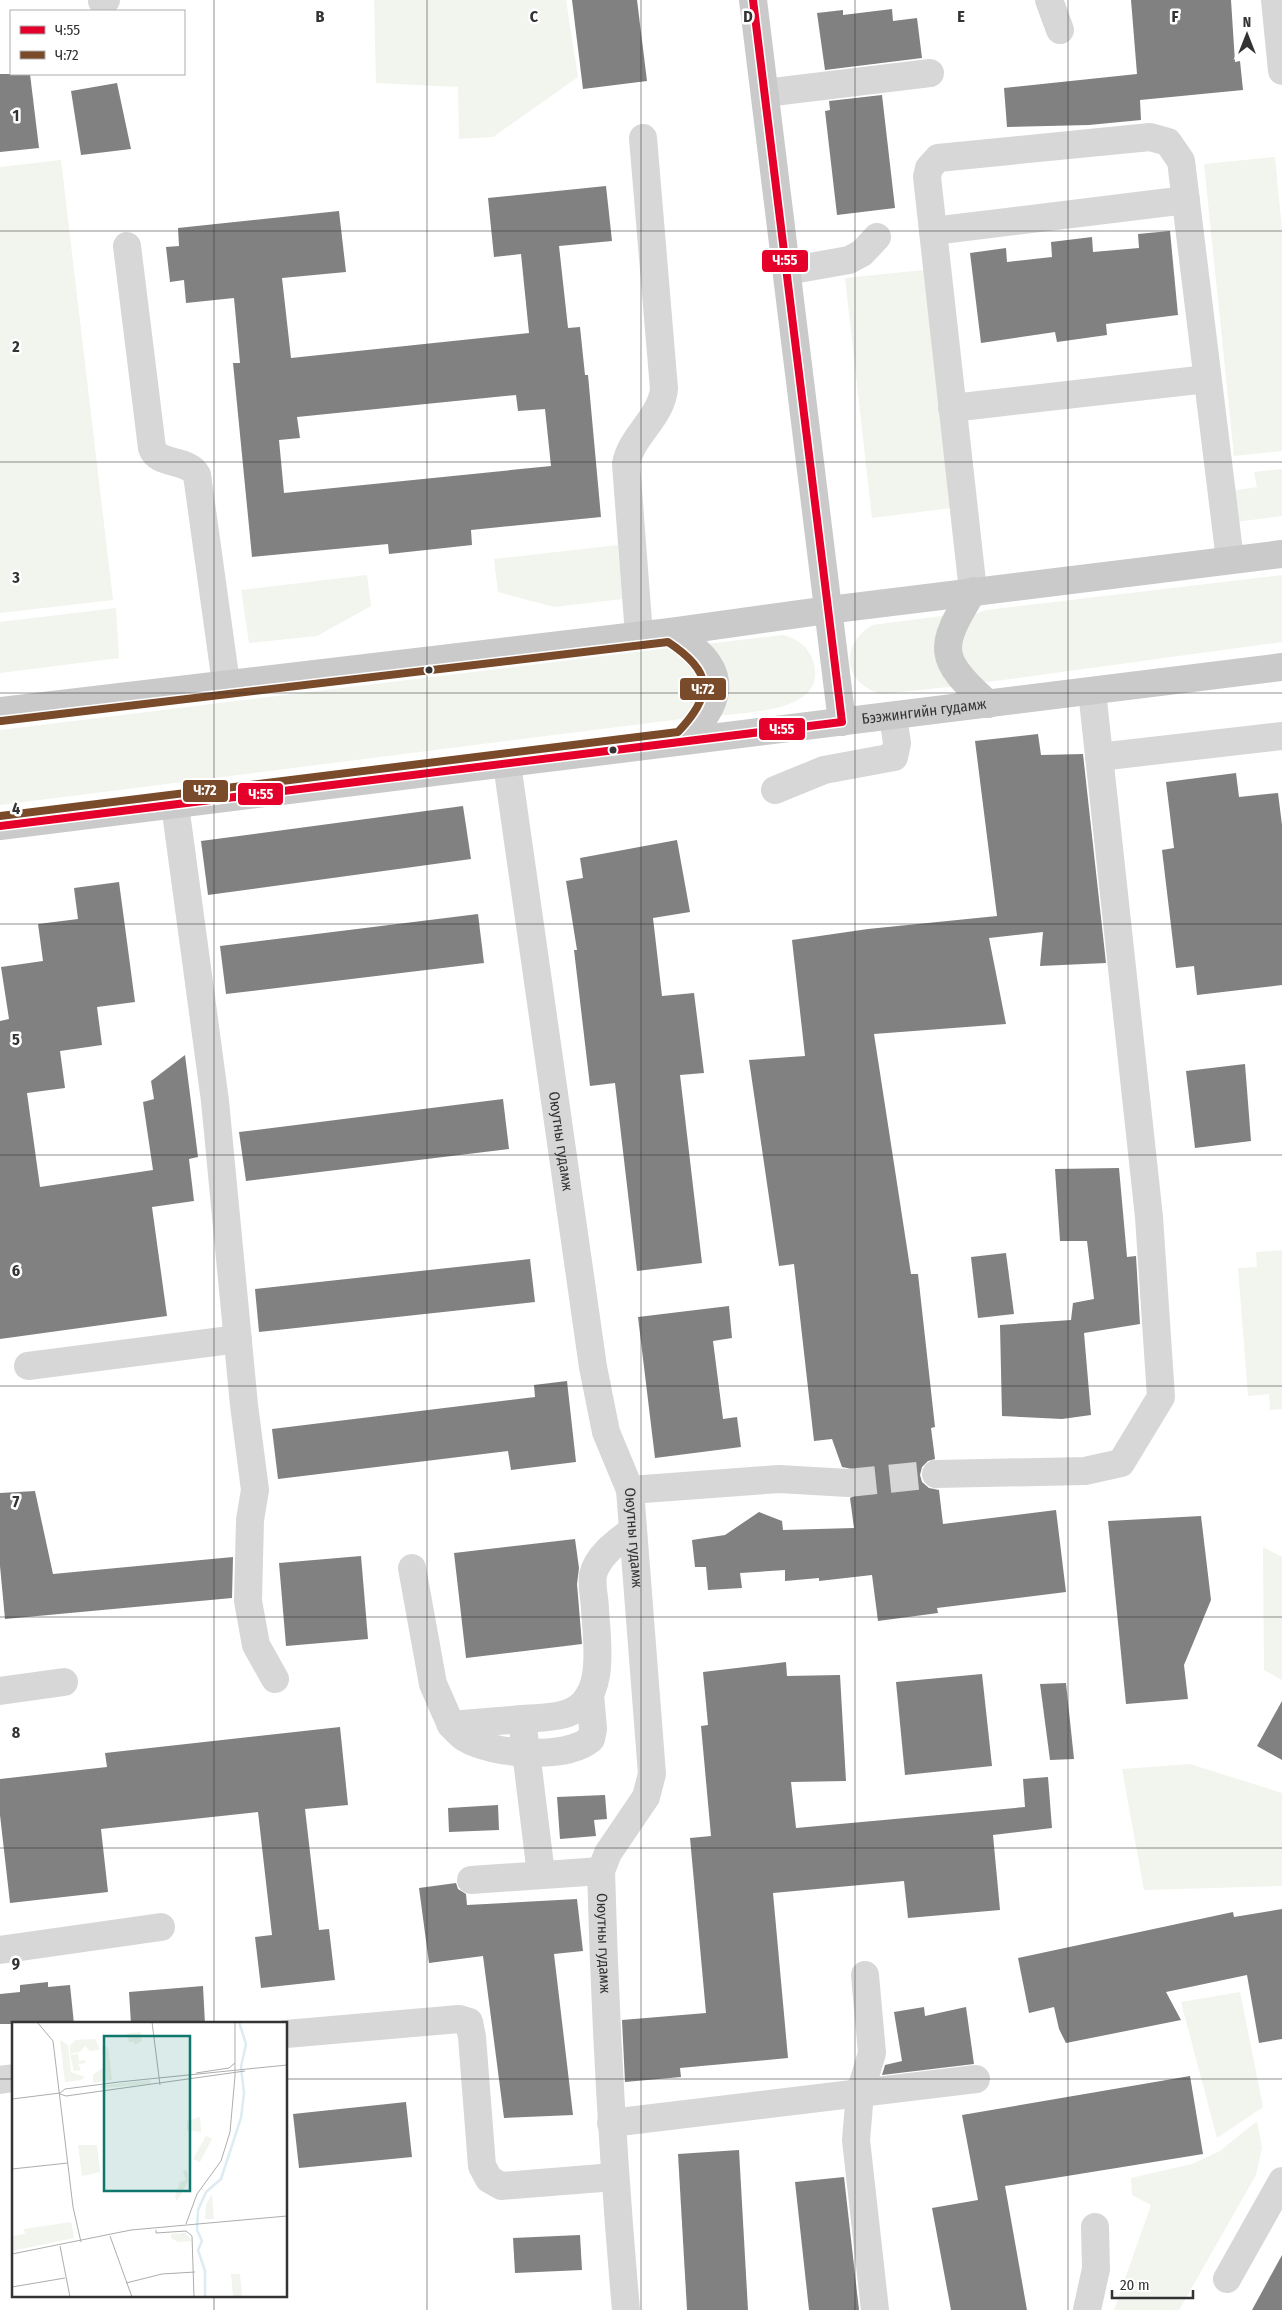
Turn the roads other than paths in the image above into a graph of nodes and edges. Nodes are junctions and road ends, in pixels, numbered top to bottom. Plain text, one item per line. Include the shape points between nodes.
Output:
1 (753, 0) edge
2 (1049, 0) edge
3 (1275, 0) edge
4 (1060, 30) dead end
5 (1282, 71) edge
6 (930, 73) dead end
7 (765, 93) junction
8 (643, 138) dead end
9 (1186, 200) junction
10 (933, 231) junction
11 (876, 238) dead end
12 (128, 246) dead end
13 (787, 271) junction
14 (1207, 379) junction
15 (952, 408) junction
16 (1282, 554) edge
17 (1230, 560) junction
18 (974, 591) junction
19 (828, 610) junction
20 (670, 632) junction
21 (639, 636) junction
22 (1282, 667) edge
23 (226, 683) junction
24 (1092, 691) junction
25 (988, 704) junction
26 (0, 711) edge
27 (893, 716) junction
28 (842, 722) junction
29 (1282, 736) edge
30 (683, 741) junction
31 (1100, 757) junction
32 (507, 764) junction
33 (775, 790) dead end
34 (175, 805) junction
35 (0, 826) edge
36 (238, 1339) junction
37 (28, 1366) dead end
38 (936, 1474) tunnel mouth
39 (848, 1483) tunnel mouth
40 (630, 1490) junction
41 (633, 1530) junction
42 (412, 1568) dead end
43 (275, 1678) dead end
44 (64, 1682) dead end
45 (0, 1691) edge
46 (590, 1694) junction
47 (522, 1720) junction
48 (451, 1725) junction
49 (527, 1752) junction
50 (601, 1871) junction
51 (542, 1874) junction
52 (471, 1880) dead end
53 (161, 1927) dead end
54 (0, 1950) edge
55 (865, 1975) dead end
56 (288, 2034) edge
57 (976, 2079) dead end
58 (860, 2093) junction
59 (611, 2122) junction
60 (614, 2177) junction
61 (1282, 2181) edge
62 (1096, 2227) dead end
63 (1227, 2278) dead end
64 (626, 2310) edge
65 (875, 2310) edge
66 (1087, 2310) edge

1 - 7 main road
2 - 4 street
3 - 5 street
6 - 7 street
7 - 13 main road
8 - 21 street via 664,389 660,406 628,453 626,464
9 - 10 street
9 - 10 street via 1181,161 1168,142 1150,137 938,158 929,168 927,177
9 - 14 street
10 - 15 street
11 - 13 street via 862,253 849,260
12 - 23 street via 152,448 156,455 191,467 197,475
13 - 19 main road
14 - 15 street
14 - 17 street
15 - 18 street
16 - 17 main road
17 - 18 main road
18 - 19 main road
18 - 25 main road via 954,623 947,649 949,661 956,671
19 - 20 main road
19 - 28 main road
20 - 21 main road
20 - 30 main road via 699,651 715,677 715,692 709,709
21 - 23 main road
22 - 24 main road, Бээжингийн гудамж
23 - 26 main road
24 - 25 main road, Бээжингийн гудамж
24 - 31 street
25 - 27 main road, Бээжингийн гудамж
27 - 28 main road, Бээжингийн гудамж
27 - 33 street via 897,743 894,757 824,770
28 - 30 main road, Бээжингийн гудамж
29 - 31 street
30 - 32 main road, Бээжингийн гудамж
31 - 38 street via 1149,1217 1161,1397 1121,1463 1085,1471
32 - 34 main road, Бээжингийн гудамж
32 - 40 street, Оюутны гудамж via 593,1367 606,1432
34 - 35 main road, Бээжингийн гудамж
34 - 36 street via 215,1101
36 - 37 street
36 - 43 street via 255,1490 250,1520 248,1601 256,1645
39 - 40 street via 779,1479
40 - 41 street, Оюутны гудамж
41 - 46 street via 602,1556 593,1575 596,1677
41 - 50 street, Оюутны гудамж via 652,1774 646,1797 608,1853
42 - 48 street via 433,1684
44 - 45 street
46 - 47 street via 581,1706 568,1714
46 - 49 street via 591,1739 565,1750
47 - 48 street
47 - 49 street
48 - 49 street via 465,1738 482,1746 507,1753
49 - 51 street
50 - 51 street
50 - 59 street, Оюутны гудамж
51 - 52 street
53 - 54 street
55 - 58 street via 872,2053
56 - 60 street via 459,2019 469,2022 482,2166 489,2179 501,2186
57 - 58 street
58 - 59 street
58 - 65 street via 856,2140
59 - 60 street, Оюутны гудамж
60 - 64 street, Оюутны гудамж
61 - 63 street
62 - 66 street via 1096,2269

